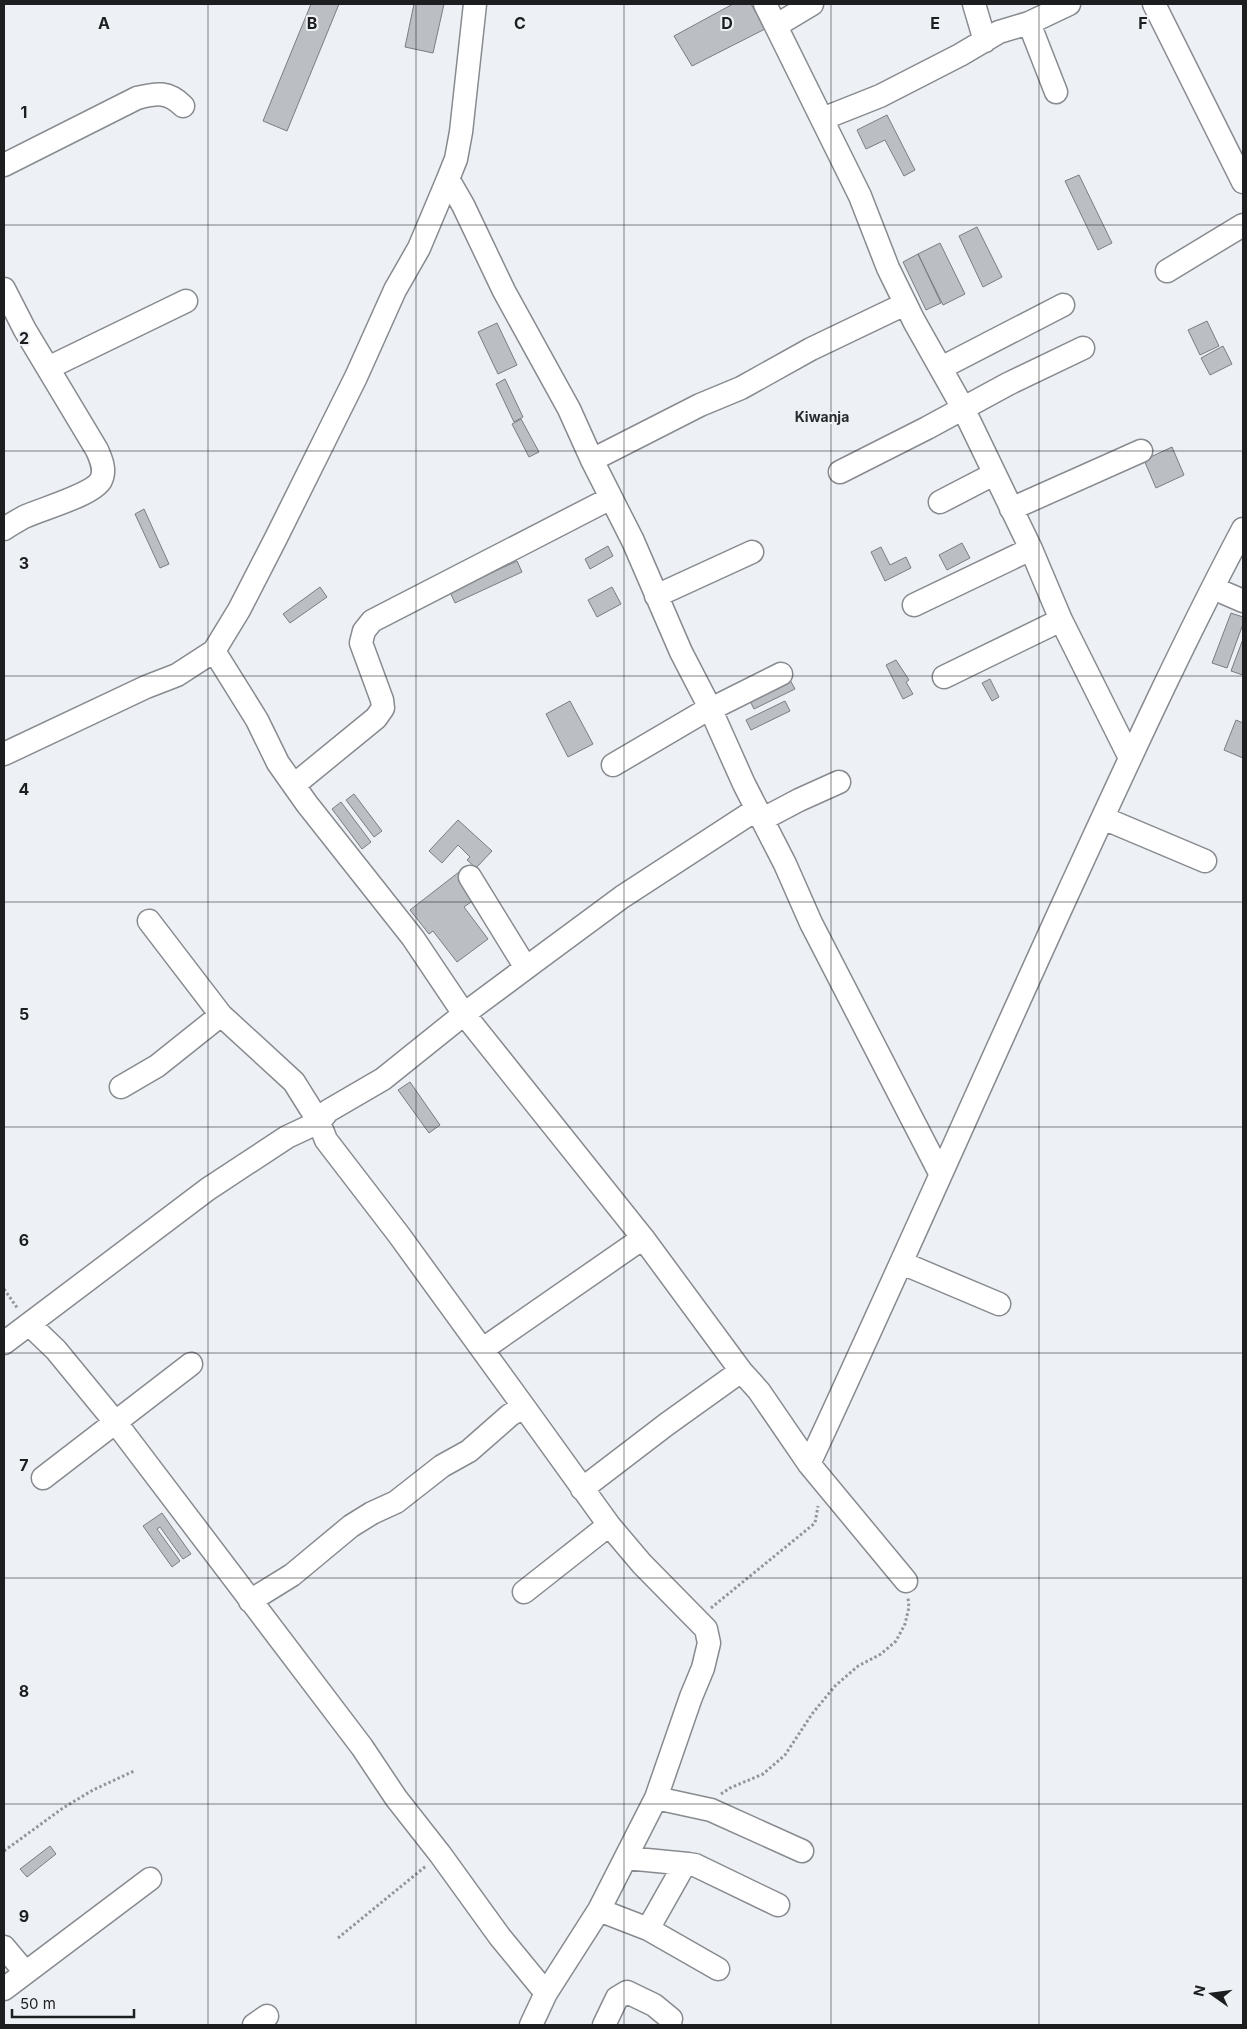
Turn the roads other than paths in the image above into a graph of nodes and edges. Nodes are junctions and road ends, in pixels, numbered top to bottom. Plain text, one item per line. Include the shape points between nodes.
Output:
1 (475, 4) edge
2 (765, 4) edge
3 (812, 4) edge
4 (974, 4) edge
5 (1069, 4) edge
6 (1154, 4) edge
7 (1029, 24) junction
8 (777, 25) junction
9 (984, 41) junction
10 (1056, 92) dead end
11 (183, 106) dead end
12 (822, 119) junction
13 (4, 165) edge
14 (448, 179) junction
15 (1243, 182) edge
16 (1243, 226) edge
17 (1167, 271) dead end
18 (4, 289) edge
19 (186, 301) dead end
20 (905, 304) junction
21 (1063, 305) dead end
22 (1083, 348) dead end
23 (48, 368) junction
24 (941, 368) junction
25 (963, 408) junction
26 (1141, 451) dead end
27 (592, 460) junction
28 (840, 472) dead end
29 (994, 474) junction
30 (611, 498) junction
31 (940, 502) dead end
32 (1011, 509) junction
33 (4, 529) edge
34 (1243, 529) edge
35 (1031, 549) junction
36 (752, 552) dead end
37 (1213, 588) junction
38 (656, 596) junction
39 (1243, 601) edge
40 (914, 605) dead end
41 (1062, 620) junction
42 (214, 652) junction
43 (781, 674) dead end
44 (944, 678) dead end
45 (710, 708) junction
46 (4, 754) edge
47 (1130, 758) junction
48 (613, 765) dead end
49 (839, 782) dead end
50 (294, 785) junction
51 (760, 814) junction
52 (1103, 818) junction
53 (1205, 861) dead end
54 (470, 877) dead end
55 (150, 921) dead end
56 (526, 968) junction
57 (221, 1014) junction
58 (464, 1014) junction
59 (121, 1087) dead end
60 (319, 1122) junction
61 (940, 1173) junction
62 (643, 1238) junction
63 (902, 1263) junction
64 (999, 1304) dead end
65 (29, 1324) junction
66 (4, 1343) edge
67 (483, 1349) junction
68 (192, 1364) dead end
69 (740, 1371) junction
70 (524, 1406) junction
71 (116, 1423) junction
72 (809, 1464) junction
73 (43, 1478) dead end
74 (582, 1489) junction
75 (609, 1525) junction
76 (906, 1581) road end
77 (524, 1592) dead end
78 (250, 1601) junction
79 (656, 1798) junction
80 (802, 1851) dead end
81 (626, 1858) junction
82 (688, 1864) junction
83 (150, 1879) dead end
84 (778, 1905) dead end
85 (599, 1910) junction
86 (648, 1929) junction
87 (4, 1947) edge
88 (718, 1969) dead end
89 (24, 1972) junction
90 (4, 1989) edge
91 (546, 1993) junction
92 (671, 2019) dead end
93 (531, 2025) edge
94 (604, 2025) edge

1 - 14 street via 461,132
2 - 8 street
3 - 8 street
4 - 9 street
5 - 7 street
6 - 15 street
7 - 9 street via 1010,28
7 - 10 street
8 - 12 street
9 - 12 street via 880,96
11 - 13 street via 167,95 136,98
12 - 20 street via 860,196
14 - 27 street via 504,291 569,408
14 - 42 street via 419,248 395,290 356,377 240,610
16 - 17 street
18 - 23 street
19 - 23 street
20 - 24 street
20 - 27 street
21 - 24 street
22 - 25 street
23 - 33 street via 101,458 102,479 80,495
24 - 25 street
25 - 28 street
25 - 29 street
26 - 32 street
27 - 30 street
29 - 31 street
29 - 32 street
30 - 38 street
30 - 50 street via 372,621 364,631 361,643 382,708 376,718
32 - 35 street
34 - 37 street
35 - 40 street
35 - 41 street
36 - 38 street
37 - 39 street
37 - 47 street
38 - 45 street
41 - 44 street
41 - 47 street
42 - 46 street via 177,675
42 - 50 street via 244,697 278,763
43 - 45 street
45 - 48 street
45 - 51 street
47 - 52 street
49 - 51 street
50 - 58 street via 380,900 413,938
51 - 56 street via 622,897
51 - 61 street via 811,923
52 - 53 street
52 - 61 street
54 - 56 street
55 - 57 street
56 - 58 street
57 - 59 street via 156,1066
57 - 60 street via 294,1082
58 - 60 street via 383,1079 328,1111
58 - 62 street
60 - 65 street via 287,1137 208,1189
60 - 67 street via 326,1140
61 - 63 street
62 - 67 street
62 - 69 street
63 - 64 street
63 - 72 street
65 - 66 street
65 - 71 street via 56,1350
67 - 70 street
68 - 71 street
69 - 72 street via 759,1391
69 - 74 street
70 - 74 street
70 - 78 street via 468,1451 442,1466 396,1502 351,1526 292,1575
71 - 73 street
71 - 78 street
72 - 76 street
74 - 75 street
75 - 77 street
75 - 79 street via 706,1629 709,1643
78 - 91 street via 362,1747 500,1937
79 - 80 street via 711,1810
79 - 81 street
81 - 82 street
81 - 85 street
82 - 84 street
82 - 86 street via 683,1867
83 - 89 street
85 - 86 street
85 - 91 street
86 - 88 street
87 - 89 street
89 - 90 street
91 - 93 street
92 - 94 street via 654,2005 627,1992 617,1998

